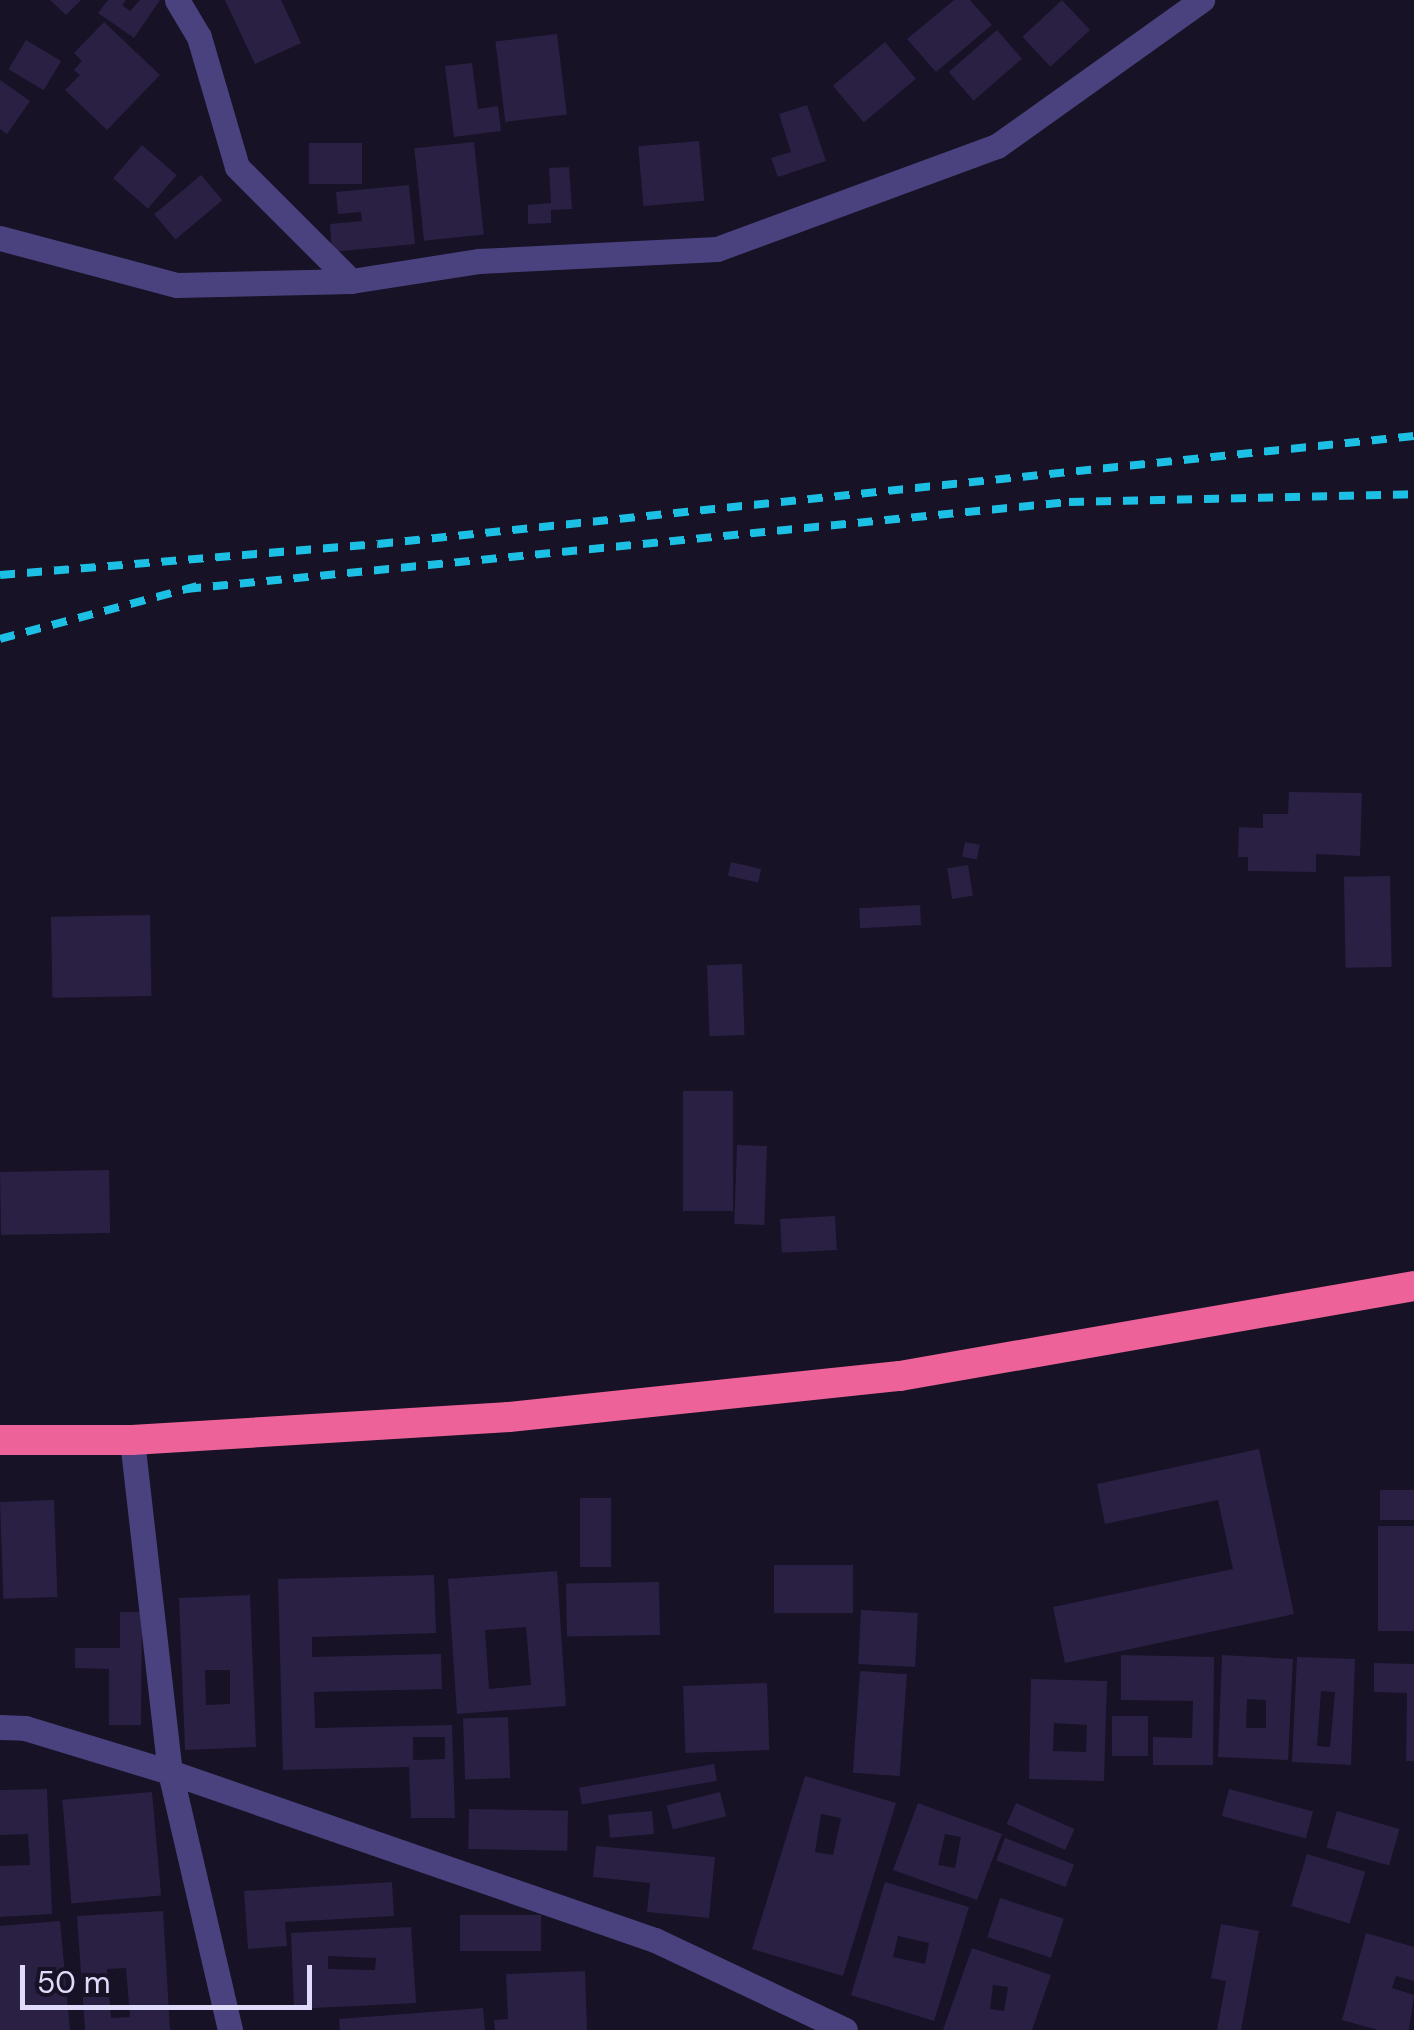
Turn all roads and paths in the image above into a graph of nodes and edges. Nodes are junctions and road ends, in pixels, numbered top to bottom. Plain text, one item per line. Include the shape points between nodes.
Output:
1 (177, 0) edge
2 (1202, 0) edge
3 (0, 238) edge
4 (351, 281) junction
5 (1414, 1286) edge
6 (0, 1440) edge
7 (132, 1440) junction
8 (0, 1728) edge
9 (170, 1772) junction
10 (230, 2030) edge
11 (846, 2030) edge

1 - 4 street via 199,37 237,167
2 - 4 street via 997,146 716,249 479,262
3 - 4 street via 177,285
5 - 7 highway via 900,1376 509,1417
6 - 7 highway
7 - 9 street
8 - 9 street via 25,1728
9 - 10 street
9 - 11 street via 655,1940

